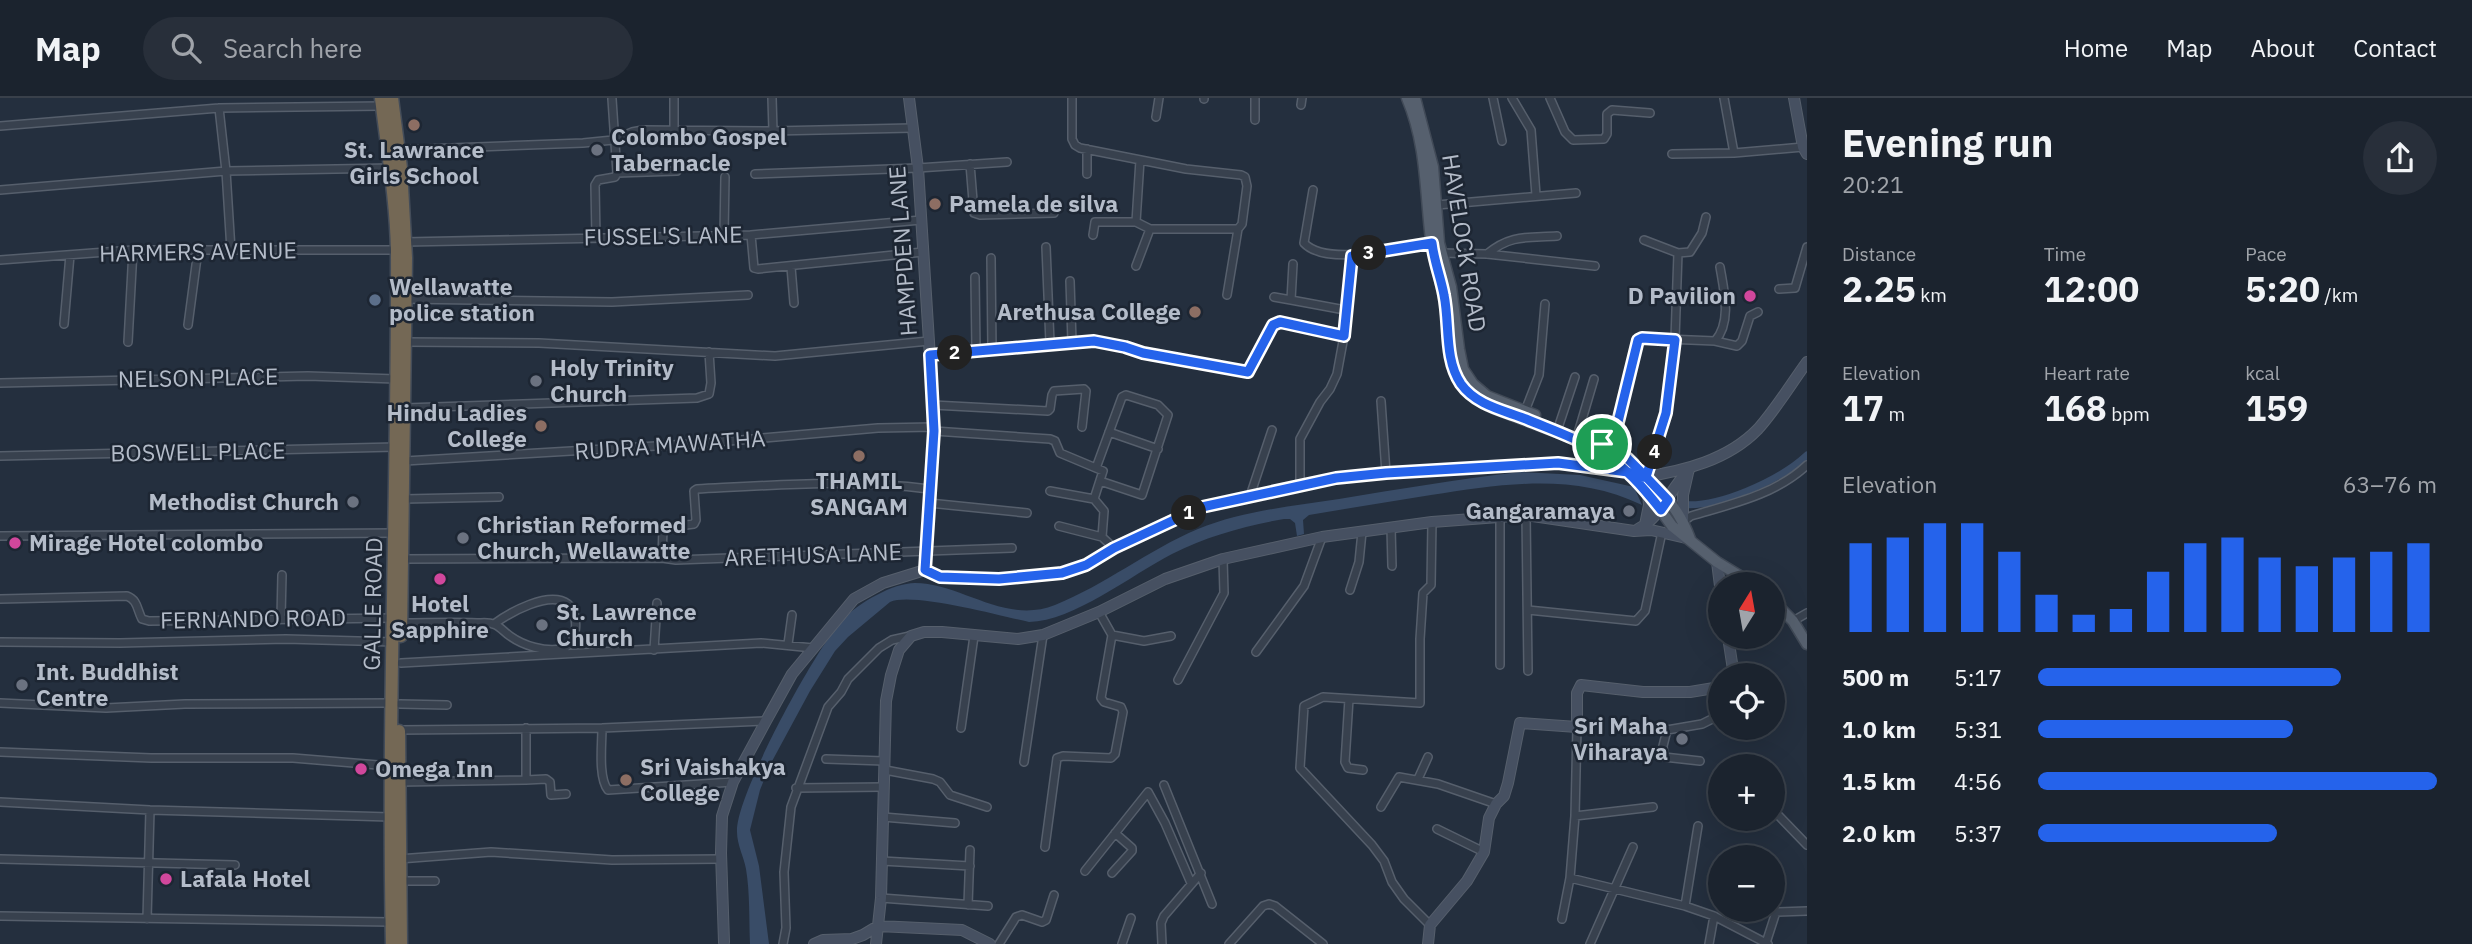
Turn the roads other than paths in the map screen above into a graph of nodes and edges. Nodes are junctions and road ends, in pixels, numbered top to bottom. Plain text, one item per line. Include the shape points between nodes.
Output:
1 (674, 98) edge
2 (772, 98) edge
3 (909, 98) edge
4 (1072, 98) edge
5 (1158, 98) edge
6 (1255, 98) edge
7 (1407, 98) edge
8 (1415, 98) edge
9 (1493, 98) edge
10 (1512, 98) edge
11 (1550, 98) edge
12 (1724, 98) edge
13 (1794, 98) edge
14 (612, 99) edge
15 (385, 101) edge
16 (219, 107) junction
17 (1650, 113) dead end
18 (1156, 117) dead end
19 (1255, 120) dead end
20 (0, 126) edge
21 (912, 128) junction
22 (674, 130) junction
23 (774, 131) junction
24 (613, 140) junction
25 (1502, 141) dead end
26 (1087, 149) junction
27 (399, 150) junction
28 (1805, 150) edge
29 (1734, 153) junction
30 (1672, 154) dead end
31 (1140, 160) junction
32 (1007, 162) dead end
33 (970, 164) junction
34 (391, 168) junction
35 (918, 168) junction
36 (226, 171) junction
37 (677, 171) dead end
38 (617, 173) junction
39 (755, 174) dead end
40 (1087, 174) dead end
41 (725, 177) dead end
42 (0, 190) edge
43 (1313, 190) dead end
44 (1576, 193) dead end
45 (1536, 195) junction
46 (1437, 205) junction
47 (1054, 214) dead end
48 (1706, 217) dead end
49 (921, 220) junction
50 (1136, 222) junction
51 (1150, 229) junction
52 (1238, 229) junction
53 (724, 235) junction
54 (751, 235) junction
55 (1093, 235) dead end
56 (1557, 236) dead end
57 (596, 238) junction
58 (1644, 240) dead end
59 (1432, 243) junction
60 (401, 246) junction
61 (1046, 247) dead end
62 (1807, 247) edge
63 (133, 250) junction
64 (198, 250) junction
65 (231, 250) junction
66 (922, 252) junction
67 (1441, 253) junction
68 (1678, 253) junction
69 (1487, 254) junction
70 (71, 255) junction
71 (1352, 256) junction
72 (991, 258) dead end
73 (0, 260) edge
74 (1293, 264) dead end
75 (1136, 266) dead end
76 (1595, 266) dead end
77 (791, 267) junction
78 (1720, 267) dead end
79 (975, 278) dead end
80 (1070, 281) dead end
81 (1779, 289) dead end
82 (748, 295) dead end
83 (1227, 295) dead end
84 (1274, 297) dead end
85 (401, 299) junction
86 (1291, 300) junction
87 (794, 303) dead end
88 (1545, 304) dead end
89 (1345, 310) junction
90 (1758, 312) dead end
91 (64, 324) dead end
92 (188, 325) dead end
93 (1344, 336) junction
94 (1675, 340) junction
95 (929, 341) junction
96 (1715, 341) junction
97 (128, 342) dead end
98 (405, 342) junction
99 (1072, 342) junction
100 (1050, 343) junction
101 (992, 349) junction
102 (976, 351) junction
103 (709, 352) junction
104 (930, 355) junction
105 (1807, 362) edge
106 (1575, 377) dead end
107 (396, 379) junction
108 (1594, 379) dead end
109 (0, 383) edge
110 (1381, 401) dead end
111 (933, 405) junction
112 (405, 408) junction
113 (1525, 411) junction
114 (1559, 425) junction
115 (1082, 427) dead end
116 (934, 429) junction
117 (1272, 430) dead end
118 (1109, 432) junction
119 (1578, 433) junction
120 (1602, 444) junction
121 (396, 447) junction
122 (1158, 449) junction
123 (0, 456) edge
124 (405, 461) junction
125 (1807, 465) edge
126 (1096, 468) junction
127 (1689, 469) junction
128 (1386, 473) junction
129 (1100, 481) junction
130 (1640, 482) junction
131 (1300, 484) junction
132 (929, 489) junction
133 (1050, 491) dead end
134 (1666, 494) junction
135 (1251, 496) junction
136 (499, 497) dead end
137 (404, 499) junction
138 (1094, 499) junction
139 (929, 503) junction
140 (1661, 510) junction
141 (1027, 513) dead end
142 (1526, 515) junction
143 (1500, 517) junction
144 (1684, 521) junction
145 (1432, 522) junction
146 (1645, 525) junction
147 (1059, 526) dead end
148 (1391, 527) junction
149 (1634, 531) junction
150 (1662, 531) junction
151 (1362, 532) junction
152 (395, 533) junction
153 (0, 536) edge
154 (1102, 537) junction
155 (1322, 537) junction
156 (1690, 539) junction
157 (1012, 548) dead end
158 (1114, 548) junction
159 (926, 550) junction
160 (662, 558) junction
161 (404, 559) junction
162 (1223, 559) junction
163 (1717, 562) junction
164 (1392, 566) dead end
165 (925, 570) junction
166 (1718, 572) edge
167 (1733, 572) edge
168 (282, 575) dead end
169 (1350, 590) dead end
170 (398, 595) junction
171 (0, 599) edge
172 (657, 603) dead end
173 (1528, 610) junction
174 (1098, 611) junction
175 (1807, 612) edge
176 (1785, 613) edge
177 (792, 615) dead end
178 (281, 618) junction
179 (398, 620) junction
180 (1793, 621) junction
181 (494, 624) junction
182 (1043, 635) junction
183 (1112, 635) junction
184 (911, 636) junction
185 (974, 636) junction
186 (1171, 636) dead end
187 (0, 642) edge
188 (394, 642) junction
189 (788, 644) junction
190 (1807, 644) edge
191 (813, 648) junction
192 (654, 650) junction
193 (1256, 652) dead end
194 (401, 663) junction
195 (1500, 666) dead end
196 (1528, 671) dead end
197 (1178, 680) dead end
198 (1708, 689) edge
199 (1349, 699) junction
200 (0, 703) edge
201 (396, 704) junction
202 (447, 705) dead end
203 (766, 721) junction
204 (1708, 721) edge
205 (1577, 727) junction
206 (526, 728) junction
207 (602, 728) junction
208 (961, 729) dead end
209 (399, 730) junction
210 (0, 752) edge
211 (1428, 757) dead end
212 (826, 759) dead end
213 (1700, 761) dead end
214 (1024, 762) dead end
215 (390, 766) junction
216 (885, 766) junction
217 (1363, 770) dead end
218 (1418, 779) junction
219 (526, 780) junction
220 (399, 782) junction
221 (733, 782) junction
222 (1164, 785) dead end
223 (884, 787) junction
224 (796, 788) junction
225 (566, 794) dead end
226 (0, 802) edge
227 (1496, 804) junction
228 (987, 807) dead end
229 (1381, 807) dead end
230 (1653, 807) dead end
231 (150, 810) junction
232 (1575, 816) junction
233 (390, 817) junction
234 (883, 817) junction
235 (1785, 822) edge
236 (955, 823) dead end
237 (1698, 826) dead end
238 (1437, 828) dead end
239 (1115, 833) junction
240 (1807, 845) edge
241 (1045, 847) dead end
242 (1633, 847) dead end
243 (970, 850) dead end
244 (1484, 852) junction
245 (0, 859) edge
246 (399, 859) junction
247 (721, 859) junction
248 (882, 861) junction
249 (149, 863) junction
250 (235, 865) dead end
251 (970, 866) junction
252 (1085, 871) dead end
253 (1112, 873) dead end
254 (1200, 873) junction
255 (1570, 878) junction
256 (401, 881) junction
257 (436, 881) dead end
258 (1191, 883) junction
259 (1615, 888) junction
260 (1054, 895) dead end
261 (881, 898) junction
262 (1212, 904) dead end
263 (968, 905) junction
264 (988, 906) dead end
265 (1685, 906) junction
266 (1807, 911) edge
267 (1708, 914) edge
268 (0, 916) edge
269 (1131, 918) dead end
270 (147, 919) junction
271 (1562, 919) dead end
272 (391, 922) junction
273 (1713, 922) edge
274 (1726, 922) edge
275 (1430, 925) junction
276 (878, 926) junction
277 (724, 943) edge
278 (1233, 943) edge
279 (1767, 943) edge
280 (392, 944) edge
281 (401, 944) edge
282 (783, 944) edge
283 (814, 944) edge
284 (876, 944) edge
285 (990, 944) edge
286 (999, 944) edge
287 (1122, 944) edge
288 (1162, 944) edge
289 (1323, 944) edge
290 (1428, 944) edge
291 (1590, 944) edge
292 (1709, 944) edge

1 - 22 street
2 - 23 street
3 - 21 street, HAMPDEN LANE
4 - 26 street via 1072,139
5 - 18 street
6 - 19 street
7 - 59 main road, HAVELOCK ROAD via 1423,154
8 - 46 main road, HAVELOCK ROAD via 1433,167
9 - 25 street
10 - 45 street via 1531,130
11 - 17 street via 1570,139 1604,139 1612,110
12 - 29 street
13 - 28 street
14 - 24 street
15 - 16 street
15 - 27 highway, GALLE ROAD
15 - 34 highway, GALLE ROAD
16 - 20 street
16 - 36 street
21 - 23 street
21 - 35 street, HAMPDEN LANE
22 - 23 street
22 - 24 street via 632,132
24 - 27 street
24 - 38 street
26 - 31 street
26 - 40 street
27 - 60 highway, GALLE ROAD
28 - 29 street
29 - 30 street
31 - 50 street
31 - 52 street via 1245,177 1246,199
32 - 33 street
33 - 35 street
33 - 47 street via 974,213
34 - 36 street
34 - 60 highway, GALLE ROAD
35 - 39 street
35 - 49 street, HAMPDEN LANE
36 - 42 street
36 - 65 street
37 - 38 street
38 - 57 street via 595,185
41 - 53 street
43 - 71 street via 1304,243 1311,250
44 - 45 street
45 - 46 street
46 - 67 main road, HAVELOCK ROAD
48 - 68 street via 1693,249
49 - 54 street, FUSSEL'S LANE
49 - 66 street, HAMPDEN LANE
50 - 51 street
50 - 55 street via 1095,222
51 - 52 street
51 - 75 street
52 - 83 street
53 - 54 street, FUSSEL'S LANE
53 - 57 street, FUSSEL'S LANE
54 - 77 street via 754,268
56 - 69 street via 1511,239
57 - 60 street, FUSSEL'S LANE
58 - 68 street
59 - 71 street
59 - 130 main road, HAVELOCK ROAD via 1452,364 1461,384 1483,402 1599,451
60 - 65 street, HARMERS AVENUE
60 - 85 highway, GALLE ROAD
61 - 100 street
62 - 81 street via 1795,288
63 - 64 street, HARMERS AVENUE
63 - 70 street, HARMERS AVENUE
63 - 97 street
64 - 65 street, HARMERS AVENUE
64 - 92 street
66 - 77 street
66 - 95 street, HAMPDEN LANE
67 - 69 street
67 - 113 main road, HAVELOCK ROAD via 1463,369 1487,396
68 - 94 street
69 - 76 street
70 - 73 street, HARMERS AVENUE
70 - 91 street
71 - 89 street
72 - 101 street
74 - 86 street
77 - 87 street
78 - 96 street via 1723,332
79 - 102 street
80 - 99 street
82 - 85 street via 612,302
84 - 86 street
85 - 98 highway, GALLE ROAD
85 - 107 highway, GALLE ROAD
86 - 89 street
88 - 113 street via 1539,376
89 - 93 street
90 - 96 street via 1750,316 1737,346
93 - 99 street via 1280,322 1273,325 1248,372 1094,341
93 - 131 street via 1331,389 1300,439
94 - 96 street
94 - 120 street via 1638,340 1618,422
94 - 130 street via 1666,413
95 - 103 street via 775,356
95 - 104 street, HAMPDEN LANE
98 - 103 street
98 - 112 highway, GALLE ROAD
99 - 100 street
100 - 101 street
101 - 102 street
102 - 104 street
103 - 112 street via 709,394 697,398
104 - 111 street, HAMPDEN LANE
105 - 127 street via 1758,428
106 - 114 street
107 - 109 street, NELSON PLACE via 308,376
107 - 121 highway, GALLE ROAD
108 - 119 street
110 - 128 street
111 - 115 street via 1048,411 1055,391 1084,389
111 - 116 street, HAMPDEN LANE
112 - 124 highway, GALLE ROAD
113 - 114 main road, HAVELOCK ROAD
114 - 119 main road, HAVELOCK ROAD
116 - 124 street, RUDRA MAWATHA via 878,428
116 - 126 street, RUDRA MAWATHA via 1050,439 1060,453
116 - 132 street, HAMPDEN LANE
117 - 135 street
118 - 122 street
118 - 122 street via 1122,397 1158,404 1168,415
118 - 126 street
119 - 120 main road, HAVELOCK ROAD
120 - 130 main road, HAVELOCK ROAD via 1627,458
121 - 123 street, BOSWELL PLACE
121 - 152 highway, GALLE ROAD
122 - 129 street via 1142,495
124 - 137 highway, GALLE ROAD
125 - 144 street via 1763,494
126 - 129 street via 1103,471
127 - 130 street
127 - 134 street
127 - 144 street
128 - 130 street via 1558,463
128 - 131 street
129 - 138 street
130 - 134 main road, HAVELOCK ROAD
130 - 140 main road
130 - 146 street via 1648,511
131 - 135 street
132 - 139 street, HAMPDEN LANE
132 - 160 street via 830,482 696,489 696,520 663,528
133 - 138 street
134 - 140 street
134 - 144 main road, HAVELOCK ROAD
135 - 158 street via 1202,507
136 - 137 street
137 - 161 highway, GALLE ROAD
138 - 154 street via 1104,511
139 - 141 street
139 - 159 street, HAMPDEN LANE
140 - 146 street
140 - 156 main road via 1672,526
142 - 143 street
142 - 149 street
142 - 173 street
143 - 145 street
143 - 195 street
144 - 156 main road, HAVELOCK ROAD
145 - 148 street
145 - 199 street via 1431,585 1423,593 1422,605 1420,703
146 - 149 street
147 - 154 street
148 - 151 street
148 - 164 street
149 - 150 street
150 - 156 street
150 - 173 street via 1645,611 1636,621
151 - 155 street
151 - 169 street
152 - 153 street
152 - 170 highway, GALLE ROAD
154 - 158 street
155 - 162 street
155 - 193 street via 1304,586
156 - 163 main road
157 - 159 street, ARETHUSA LANE
158 - 165 street via 1062,573 999,579 940,577
159 - 160 street, ARETHUSA LANE
159 - 165 street, HAMPDEN LANE
160 - 161 street, ARETHUSA LANE
161 - 170 highway, GALLE ROAD
162 - 174 street via 1165,579
162 - 197 street via 1224,593
163 - 166 street
163 - 167 main road
165 - 191 street via 883,583 854,599
168 - 178 street
170 - 179 highway, GALLE ROAD
171 - 178 street, FERNANDO ROAD via 127,596 137,603 142,619 149,621
172 - 192 street
173 - 196 street
174 - 182 street
174 - 183 street
175 - 180 street
176 - 180 main road
177 - 189 street
178 - 179 street, FERNANDO ROAD
179 - 181 street, FERNANDO ROAD
179 - 188 highway, GALLE ROAD
179 - 194 highway, GALLE ROAD
180 - 190 main road
181 - 181 street via 533,647 564,649 575,633 576,619 565,602 548,601 514,610
182 - 185 street via 1018,639
182 - 214 street
183 - 186 street via 1144,641
183 - 241 street via 1101,698 1123,712 1115,754 1111,758 1058,758
184 - 185 street via 942,632
184 - 216 street via 899,650 891,675
184 - 224 street via 878,648 848,679 828,707
185 - 208 street
187 - 188 street
188 - 201 highway, GALLE ROAD
189 - 191 street
189 - 192 street
191 - 203 street via 792,674
192 - 194 street
194 - 201 highway, GALLE ROAD
198 - 205 street via 1643,692 1581,685
199 - 217 street via 1345,762 1348,768
199 - 275 street via 1323,697 1304,706 1300,768 1372,845 1404,899
200 - 201 street via 106,708
201 - 202 street
201 - 209 highway, GALLE ROAD
201 - 215 highway, GALLE ROAD
203 - 207 street
203 - 221 street
204 - 213 street via 1667,730 1663,746 1664,757
205 - 227 street via 1520,723 1508,783
205 - 232 street
206 - 207 street
206 - 209 street
206 - 219 street
207 - 221 street via 602,776 608,790
209 - 220 highway, GALLE ROAD
210 - 215 street via 293,758
211 - 218 street
212 - 216 street
215 - 233 highway, GALLE ROAD
216 - 223 street
216 - 228 street via 933,779 950,795
218 - 227 street
218 - 229 street via 1399,777
219 - 220 street
219 - 225 street via 546,779 551,794
220 - 246 highway, GALLE ROAD
221 - 247 street via 722,816
222 - 254 street
223 - 224 street
223 - 234 street
224 - 282 street via 785,847
226 - 231 street
227 - 244 street via 1489,817
230 - 232 street
231 - 233 street
231 - 249 street
232 - 255 street
233 - 272 highway, GALLE ROAD
234 - 236 street
234 - 248 street
235 - 240 street
237 - 265 street
238 - 244 street
239 - 252 street
239 - 253 street via 1132,851
239 - 258 street via 1148,792
242 - 259 street
243 - 251 street
244 - 275 street via 1467,881
245 - 249 street
246 - 247 street via 491,852 595,859
246 - 256 highway, GALLE ROAD
247 - 277 street
248 - 251 street
248 - 261 street
249 - 250 street
249 - 270 street
251 - 263 street
254 - 258 street
254 - 262 street
255 - 259 street
255 - 271 street
256 - 257 street
256 - 281 highway, GALLE ROAD
258 - 288 street via 1164,916
259 - 265 street
259 - 291 street
260 - 286 street via 1046,920 1016,917
261 - 263 street
261 - 276 street
263 - 264 street
265 - 267 street
266 - 279 street via 1776,912
268 - 270 street
269 - 287 street
270 - 272 street
272 - 280 highway, GALLE ROAD
273 - 292 street
274 - 279 street
275 - 290 street
276 - 283 street via 852,939
276 - 284 street
276 - 285 street via 962,930
278 - 289 street via 1269,904

